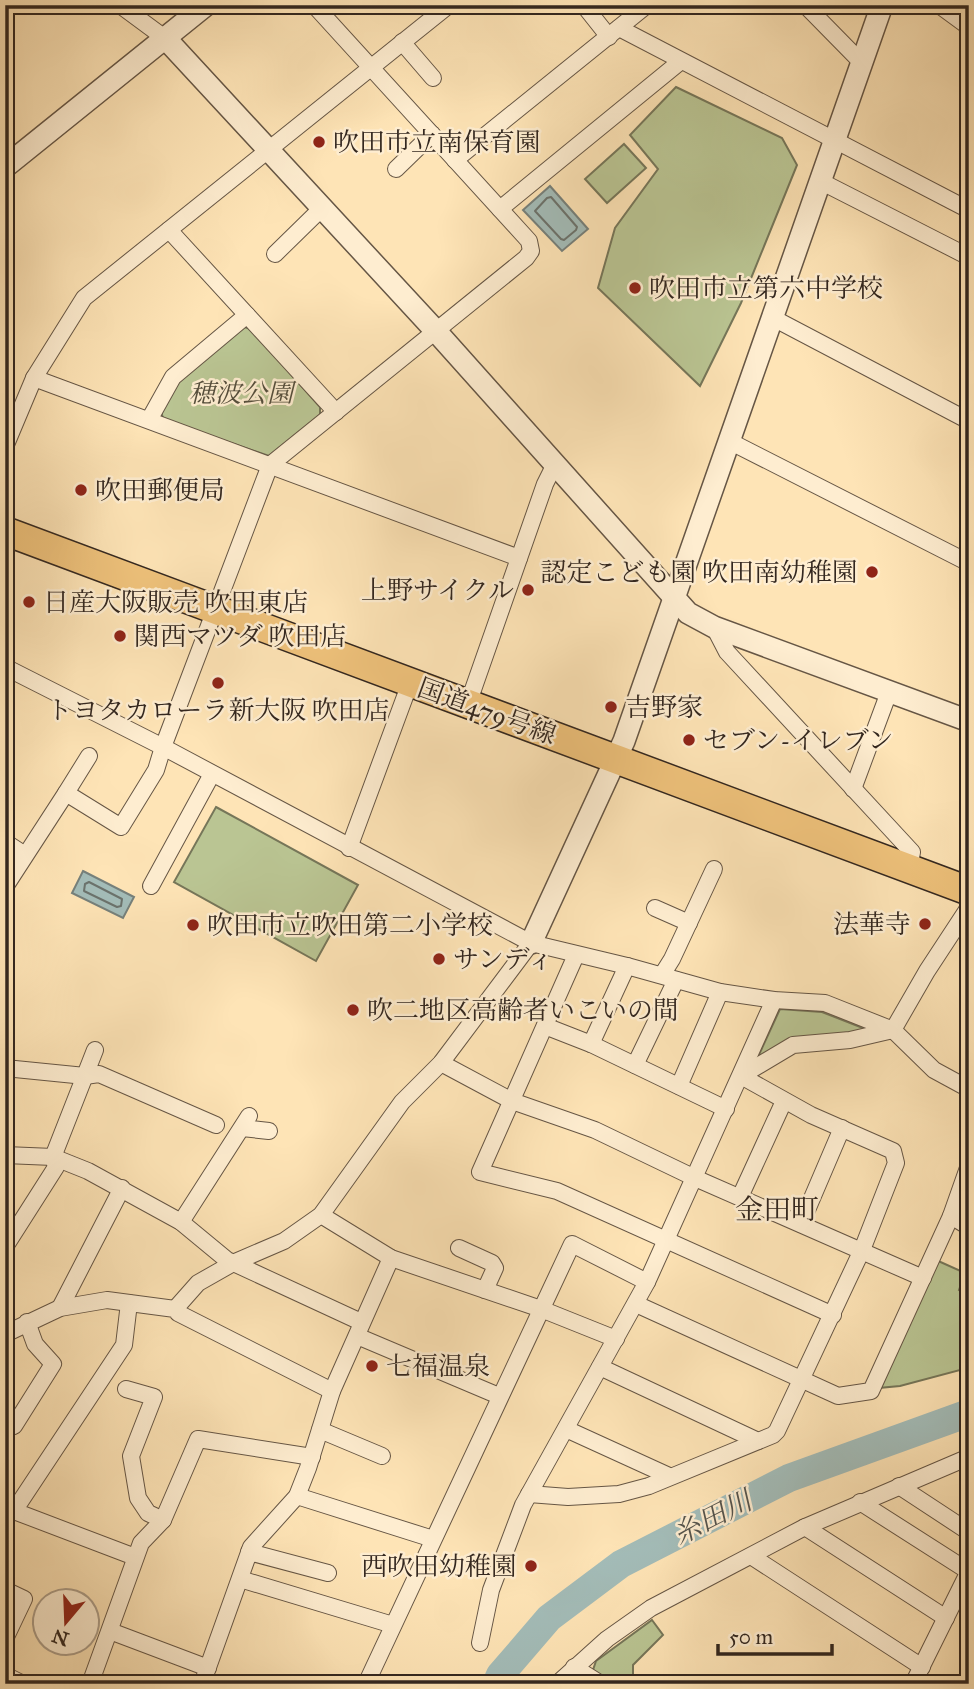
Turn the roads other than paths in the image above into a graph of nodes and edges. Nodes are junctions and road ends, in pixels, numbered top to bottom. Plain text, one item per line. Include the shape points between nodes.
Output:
1 (120, 5) edge
2 (206, 5) edge
3 (314, 5) edge
4 (449, 5) edge
5 (589, 5) edge
6 (647, 5) edge
7 (805, 5) edge
8 (882, 5) edge
9 (939, 5) edge
10 (969, 27) edge
11 (614, 32) junction
12 (166, 39) junction
13 (402, 42) junction
14 (681, 61) junction
15 (862, 63) junction
16 (371, 68) junction
17 (433, 78) dead end
18 (432, 135) junction
19 (834, 141) junction
20 (269, 149) junction
21 (455, 160) junction
22 (5, 167) edge
23 (396, 169) dead end
24 (820, 181) junction
25 (323, 208) junction
26 (500, 209) junction
27 (969, 210) edge
28 (169, 230) junction
29 (275, 254) dead end
30 (969, 257) edge
31 (247, 315) junction
32 (773, 318) junction
33 (436, 331) junction
34 (34, 378) junction
35 (336, 412) junction
36 (149, 420) junction
37 (969, 421) edge
38 (729, 441) junction
39 (5, 447) edge
40 (555, 464) junction
41 (270, 465) junction
42 (5, 531) edge
43 (519, 558) junction
44 (969, 563) edge
45 (674, 594) junction
46 (215, 609) junction
47 (714, 627) junction
48 (5, 667) edge
49 (411, 682) junction
50 (889, 692) junction
51 (468, 704) junction
52 (969, 721) edge
53 (163, 747) junction
54 (89, 757) dead end
55 (616, 759) junction
56 (212, 774) junction
57 (853, 789) junction
58 (66, 793) junction
59 (5, 842) edge
60 (349, 848) junction
61 (25, 855) junction
62 (714, 869) dead end
63 (909, 869) junction
64 (151, 886) dead end
65 (5, 887) edge
66 (969, 891) edge
67 (969, 907) edge
68 (655, 908) dead end
69 (689, 923) junction
70 (531, 943) junction
71 (576, 955) junction
72 (627, 965) junction
73 (669, 977) junction
74 (720, 992) junction
75 (774, 1000) junction
76 (545, 1026) junction
77 (893, 1030) junction
78 (591, 1044) junction
79 (94, 1051) dead end
80 (441, 1063) junction
81 (635, 1065) junction
82 (5, 1068) edge
83 (85, 1076) junction
84 (741, 1076) junction
85 (679, 1086) junction
86 (969, 1089) edge
87 (512, 1101) junction
88 (784, 1101) junction
89 (726, 1109) junction
90 (216, 1125) dead end
91 (842, 1128) junction
92 (269, 1131) dead end
93 (5, 1156) edge
94 (53, 1157) junction
95 (969, 1165) edge
96 (695, 1178) junction
97 (122, 1188) junction
98 (740, 1197) junction
99 (321, 1215) junction
100 (951, 1216) junction
101 (181, 1222) junction
102 (801, 1224) junction
103 (969, 1227) edge
104 (666, 1241) junction
105 (5, 1247) edge
106 (459, 1248) dead end
107 (862, 1250) junction
108 (391, 1258) junction
109 (235, 1262) junction
110 (923, 1278) junction
111 (647, 1282) junction
112 (485, 1290) junction
113 (130, 1303) junction
114 (636, 1304) junction
115 (60, 1308) junction
116 (175, 1309) junction
117 (541, 1310) junction
118 (833, 1315) junction
119 (27, 1322) junction
120 (359, 1329) junction
121 (5, 1334) edge
122 (616, 1339) junction
123 (600, 1367) junction
124 (802, 1380) junction
125 (126, 1389) dead end
126 (332, 1391) junction
127 (499, 1396) junction
128 (5, 1421) edge
129 (566, 1429) junction
130 (320, 1430) junction
131 (758, 1441) junction
132 (382, 1456) dead end
133 (312, 1457) junction
134 (969, 1457) edge
135 (669, 1476) junction
136 (899, 1486) junction
137 (529, 1494) junction
138 (297, 1496) junction
139 (860, 1502) junction
140 (163, 1520) junction
141 (805, 1527) junction
142 (969, 1532) edge
143 (433, 1539) junction
144 (250, 1552) junction
145 (751, 1556) junction
146 (135, 1557) junction
147 (969, 1571) edge
148 (328, 1573) dead end
149 (240, 1579) junction
150 (5, 1590) edge
151 (946, 1618) junction
152 (393, 1625) junction
153 (110, 1631) junction
154 (5, 1639) edge
155 (480, 1643) dead end
156 (574, 1667) junction
157 (922, 1667) junction
158 (208, 1668) junction
159 (5, 1675) edge
160 (23, 1684) edge
161 (90, 1684) edge
162 (202, 1684) edge
163 (366, 1684) edge
164 (557, 1684) edge
165 (601, 1684) edge
166 (913, 1684) edge

1 - 12 street
2 - 12 street
3 - 16 street
4 - 13 street
5 - 11 street via 586,8
6 - 11 street
7 - 15 street
8 - 15 street
9 - 10 street
11 - 14 street
11 - 21 street
12 - 20 street
12 - 22 street
13 - 16 street
13 - 17 street
14 - 19 street
14 - 26 street
15 - 19 street
16 - 18 street
16 - 20 street
18 - 21 street
18 - 23 street
19 - 24 street
19 - 27 street
20 - 25 street
20 - 28 street
21 - 26 street
24 - 30 street
24 - 32 street
25 - 29 street
25 - 33 street
26 - 33 street via 529,241 531,251
28 - 31 street
28 - 34 street via 84,298
31 - 35 street
31 - 36 street via 173,377
32 - 37 street
32 - 38 street
33 - 35 street
33 - 40 street
34 - 36 street
34 - 39 street
35 - 41 street
36 - 41 street
38 - 44 street
38 - 45 street
40 - 43 street
40 - 45 street
41 - 43 street
41 - 46 street
42 - 46 highway, 国道479号線
43 - 51 street
45 - 47 street via 688,613
45 - 55 street
46 - 49 highway, 国道479号線
46 - 53 street
47 - 50 street
47 - 57 street via 727,652
48 - 53 street
49 - 51 highway, 国道479号線
49 - 60 street
50 - 52 street
50 - 57 street
51 - 55 highway, 国道479号線
53 - 56 street
53 - 58 street via 156,770 121,827
54 - 58 street
55 - 63 highway, 国道479号線
55 - 70 street
56 - 60 street
56 - 64 street
57 - 63 street via 912,852
58 - 61 street
59 - 61 street
60 - 70 street
61 - 65 street
62 - 69 street
63 - 66 highway, 国道479号線
67 - 77 street
68 - 69 street
69 - 73 street
70 - 71 street
70 - 80 street
71 - 72 street
71 - 76 street
72 - 73 street
72 - 78 street
73 - 74 street
73 - 81 street
74 - 75 street
74 - 85 street
75 - 77 street via 825,1003
75 - 84 street
76 - 78 street
76 - 87 street
77 - 84 street via 850,1040 793,1045
77 - 86 street via 934,1070
78 - 81 street
79 - 83 street
80 - 87 street
80 - 99 street via 402,1102
81 - 85 street
82 - 83 street
83 - 90 street via 99,1074
83 - 94 street
84 - 88 street
84 - 89 street
85 - 89 street
87 - 96 street via 595,1130
87 - 104 street via 480,1172 557,1191
88 - 91 street
88 - 98 street
89 - 96 street
91 - 102 street
91 - 107 street via 893,1151 896,1163
92 - 101 street via 245,1122
93 - 94 street
94 - 97 street
94 - 105 street via 56,1167
95 - 100 street
96 - 98 street
96 - 104 street
97 - 101 street
97 - 115 street
98 - 102 street
99 - 108 street
99 - 109 street via 284,1241
100 - 103 street
100 - 110 street
101 - 109 street
102 - 107 street
104 - 111 street
104 - 118 street
106 - 112 street via 492,1263 495,1268
107 - 110 street
107 - 118 street
108 - 112 street
108 - 120 street
109 - 116 street via 198,1283
109 - 120 street
110 - 124 street via 872,1391 838,1396
111 - 114 street
111 - 117 street via 572,1244
112 - 117 street
113 - 115 street via 107,1300
113 - 116 street
113 - 146 street via 124,1345 14,1511
114 - 122 street
114 - 124 street
115 - 119 street
116 - 126 street
117 - 122 street
117 - 127 street
118 - 124 street
119 - 121 street
119 - 128 street via 35,1344 53,1364 14,1426
120 - 126 street
120 - 127 street
122 - 123 street
123 - 129 street
123 - 131 street
124 - 131 street via 778,1431
125 - 140 street via 154,1397 131,1457 138,1498 148,1513
126 - 130 street
127 - 143 street
129 - 135 street
129 - 137 street
130 - 132 street
130 - 133 street
131 - 135 street
133 - 138 street
133 - 140 street via 198,1439
134 - 136 street
135 - 137 street via 619,1494
136 - 139 street
136 - 142 street
137 - 155 street via 491,1590
138 - 143 street
138 - 144 street
139 - 141 street
139 - 147 street
140 - 146 street via 141,1543
141 - 145 street
141 - 151 street
143 - 152 street
144 - 148 street
144 - 149 street
145 - 156 street via 651,1608
145 - 157 street
146 - 153 street
147 - 151 street
149 - 152 street
149 - 158 street
150 - 154 street via 24,1599
151 - 157 street
152 - 163 street
153 - 158 street
153 - 161 street
156 - 164 street
156 - 165 street
157 - 166 street
158 - 162 street
159 - 160 street

